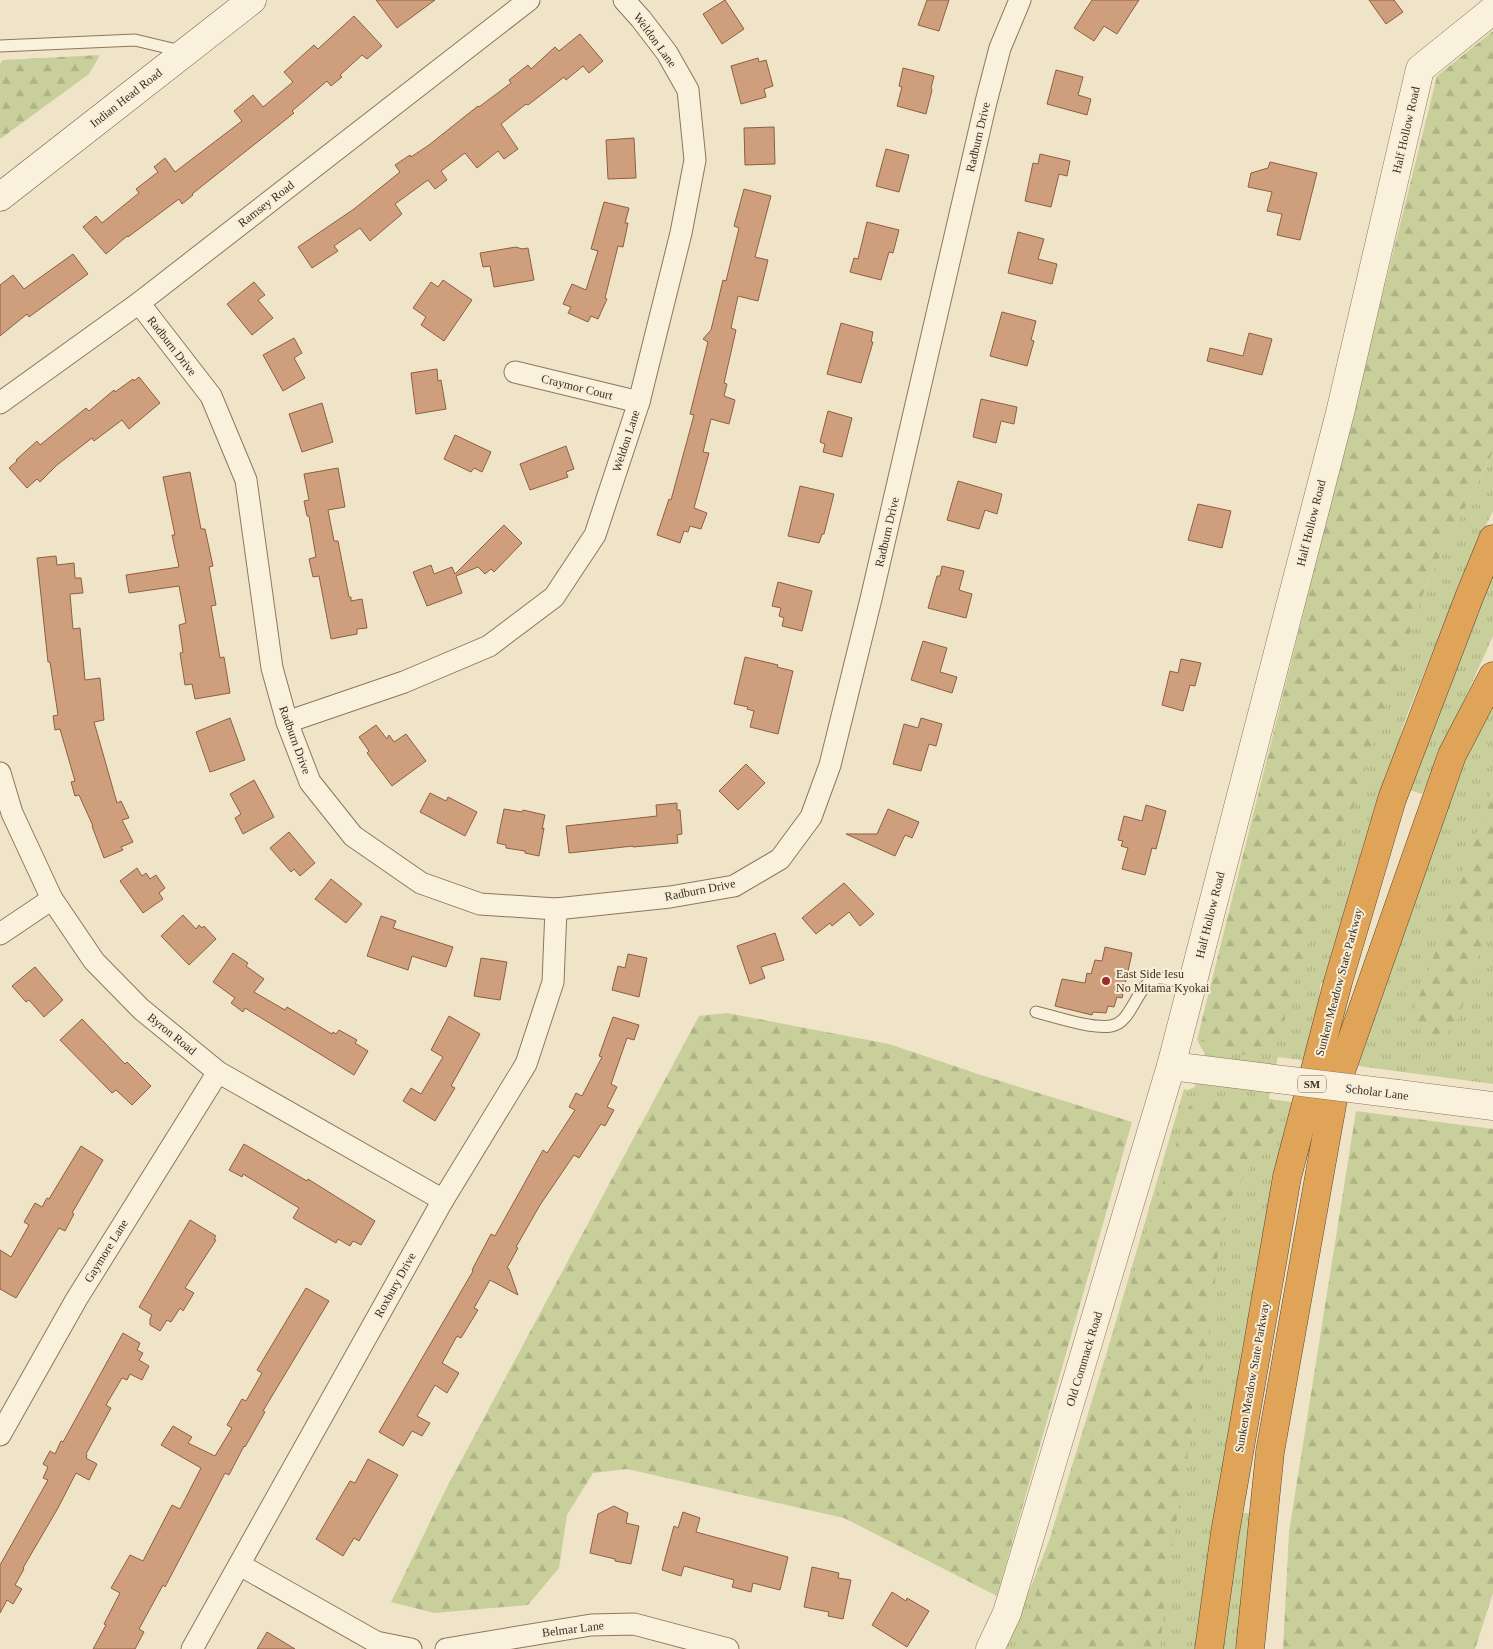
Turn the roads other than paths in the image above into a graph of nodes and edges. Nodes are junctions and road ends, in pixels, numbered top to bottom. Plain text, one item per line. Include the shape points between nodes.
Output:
1 (252, 0) edge
2 (529, 0) edge
3 (624, 0) edge
4 (1020, 0) edge
5 (1493, 10) edge
6 (0, 46) edge
7 (186, 52) junction
8 (0, 197) edge
9 (139, 303) junction
10 (515, 372) dead end
11 (639, 402) junction
12 (0, 403) edge
13 (1493, 538) edge
14 (1493, 676) edge
15 (287, 722) junction
16 (0, 773) edge
17 (52, 898) junction
18 (556, 909) junction
19 (0, 934) edge
20 (1192, 985) junction
21 (1036, 1012) dead end
22 (1171, 1066) junction
23 (218, 1072) junction
24 (1493, 1106) edge
25 (443, 1200) junction
26 (0, 1434) edge
27 (240, 1565) junction
28 (680, 1643) edge
29 (192, 1649) edge
30 (411, 1649) edge
31 (446, 1649) edge
32 (728, 1649) edge
33 (990, 1649) edge
34 (1208, 1649) edge
35 (1250, 1649) edge

1 - 7 street, Indian Head Road
2 - 9 street, Ramsey Road
3 - 11 street, Weldon Lane via 667,53 688,90 695,160 681,233
4 - 18 street, Radburn Drive via 1000,48 869,608 830,766 811,817 780,859 734,886 670,897
5 - 20 street, Half Hollow Road via 1420,69 1340,413
6 - 7 lane via 135,40
7 - 8 street, Indian Head Road
9 - 12 street, Ramsey Road
9 - 15 street, Radburn Drive via 211,396 246,480 272,668
10 - 11 street, Craymor Court
11 - 15 street, Weldon Lane via 595,535 554,597 488,646 404,682
13 - 34 highway, Sunken Meadow State Parkway / SM via 1392,799 1338,982 1287,1176
14 - 35 highway, Sunken Meadow State Parkway / SM via 1452,755 1335,1088 1270,1452
15 - 18 street, Radburn Drive via 310,782 353,836 421,883 480,904
16 - 17 street, Byron Road via 12,813
17 - 19 street
17 - 23 street, Byron Road via 94,960 142,1009
18 - 25 street, Roxbury Drive via 553,982 526,1064
20 - 21 lane via 1159,978 1148,983 1124,1019 1113,1026 1094,1026
20 - 22 street, Half Hollow Road
22 - 24 street, Scholar Lane, bridge
22 - 33 street, Old Commack Road via 1007,1613
23 - 25 street, Byron Road
23 - 26 street, Gaymore Lane via 76,1300
25 - 27 street, Roxbury Drive
27 - 29 street, Roxbury Drive
27 - 30 street via 376,1642
28 - 31 street, Belmar Lane via 634,1624 591,1625
28 - 32 street, Belmar Lane

